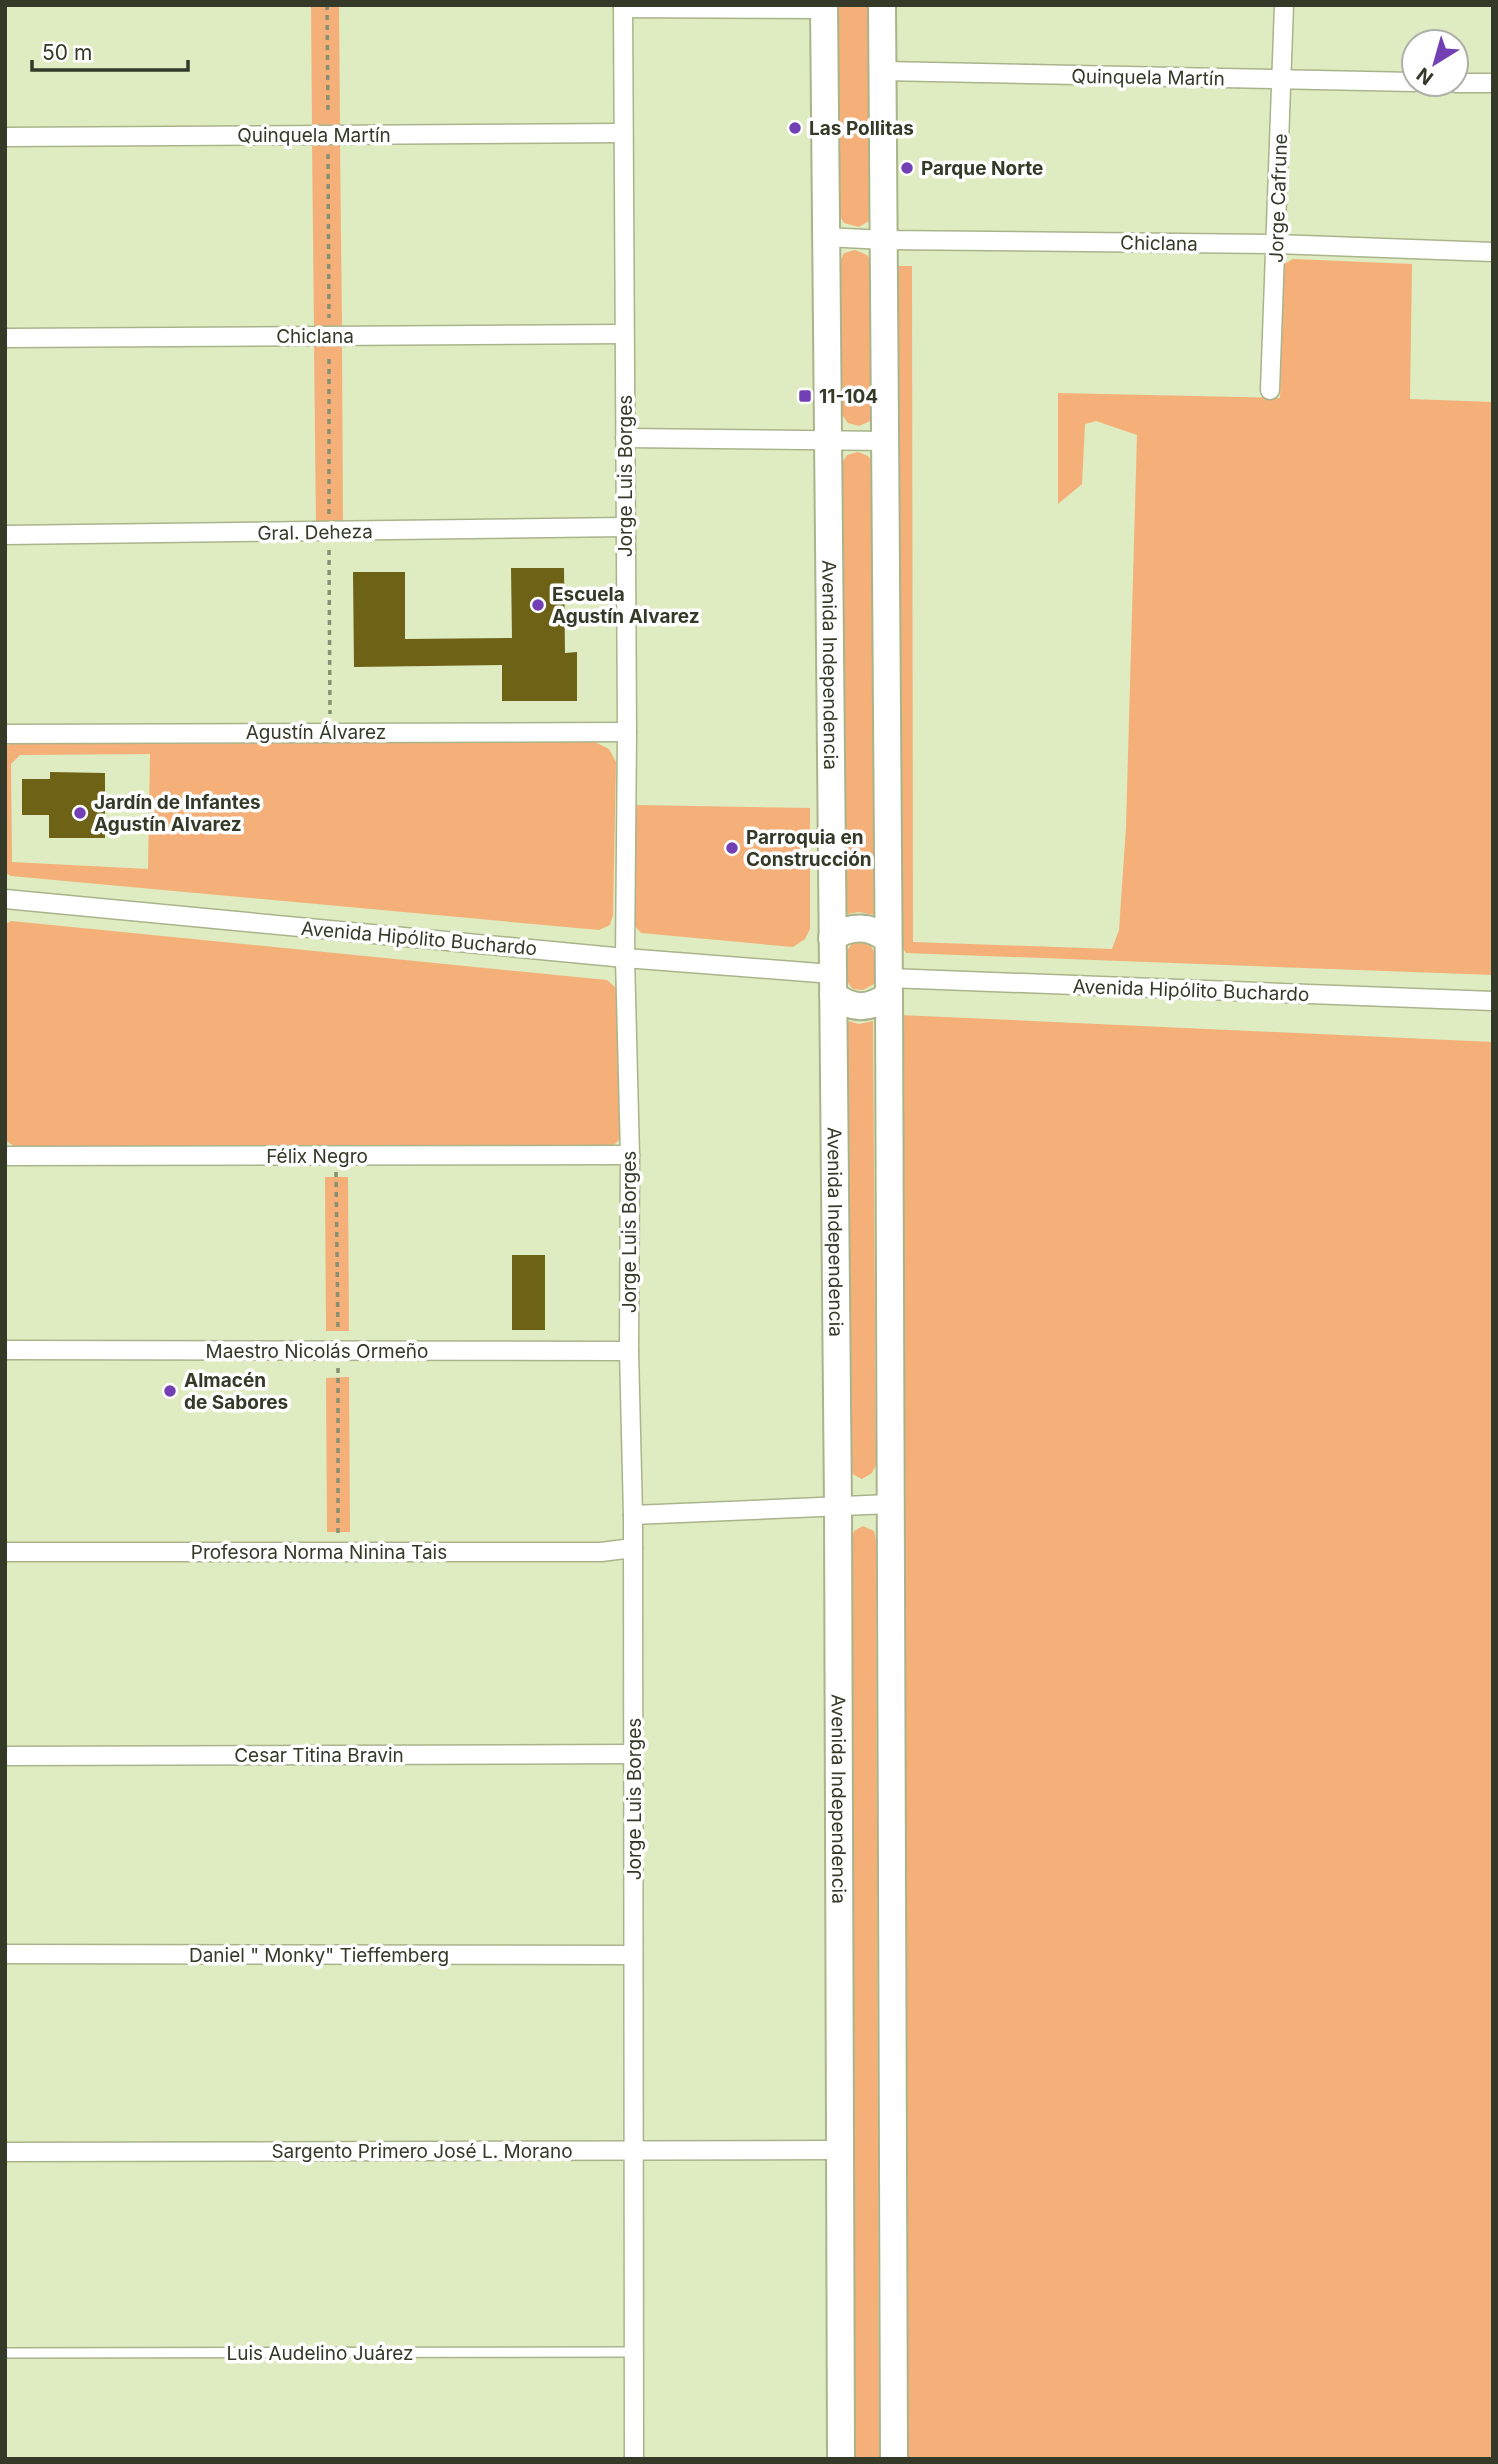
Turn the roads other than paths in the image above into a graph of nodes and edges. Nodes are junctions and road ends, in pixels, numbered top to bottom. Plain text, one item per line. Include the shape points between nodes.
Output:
1 (882, 5) edge
2 (1284, 5) edge
3 (623, 6) edge
4 (824, 7) edge
5 (883, 71) junction
6 (1282, 79) junction
7 (1400, 82) edge
8 (1470, 83) edge
9 (1493, 83) edge
10 (623, 134) junction
11 (5, 137) edge
12 (825, 237) junction
13 (886, 240) junction
14 (1276, 244) junction
15 (1493, 252) edge
16 (624, 334) junction
17 (5, 338) edge
18 (1270, 390) dead end
19 (625, 438) junction
20 (827, 440) junction
21 (885, 441) junction
22 (625, 527) junction
23 (5, 535) edge
24 (627, 732) junction
25 (5, 734) edge
26 (5, 899) edge
27 (832, 938) junction
28 (888, 940) junction
29 (625, 958) junction
30 (832, 985) junction
31 (889, 987) junction
32 (1493, 1001) edge
33 (629, 1155) junction
34 (5, 1157) edge
35 (5, 1350) edge
36 (629, 1351) junction
37 (890, 1504) junction
38 (838, 1506) junction
39 (633, 1515) junction
40 (633, 1548) junction
41 (5, 1552) edge
42 (634, 1754) junction
43 (5, 1756) edge
44 (5, 1954) edge
45 (634, 1955) junction
46 (839, 2150) junction
47 (634, 2151) junction
48 (5, 2152) edge
49 (634, 2352) junction
50 (5, 2353) edge
51 (634, 2459) edge
52 (841, 2459) edge
53 (894, 2459) edge

1 - 5 main road
2 - 6 street, Jorge Cafrune
3 - 4 street
3 - 10 street, Jorge Luis Borges
4 - 12 main road, Avenida Independencia
5 - 6 street, Quinquela Martín
5 - 13 main road
6 - 7 street, Quinquela Martín
6 - 14 street, Jorge Cafrune
8 - 9 street
10 - 11 street, Quinquela Martín
10 - 16 street, Jorge Luis Borges
12 - 13 street, Chiclana
12 - 20 main road, Avenida Independencia
13 - 14 street, Chiclana
13 - 21 main road
14 - 15 street, Chiclana
14 - 18 street, Jorge Cafrune
16 - 17 street, Chiclana
16 - 19 street, Jorge Luis Borges
19 - 20 street
19 - 22 street, Jorge Luis Borges
20 - 21 street
20 - 27 main road, Avenida Independencia
21 - 28 main road
22 - 23 street, Gral. Deheza
22 - 24 street, Jorge Luis Borges
24 - 25 street, Agustín Álvarez
24 - 29 street, Jorge Luis Borges
26 - 29 street, Avenida Hipólito Buchardo
27 - 28 main road via 852,928 865,928
27 - 30 main road, Avenida Independencia
28 - 31 main road
29 - 30 street, Avenida Hipólito Buchardo
29 - 33 street, Jorge Luis Borges
30 - 31 main road via 851,1006 861,1008 871,1006
30 - 38 main road, Avenida Independencia
31 - 32 street, Avenida Hipólito Buchardo
31 - 37 main road
33 - 34 street, Félix Negro
33 - 36 street, Jorge Luis Borges
35 - 36 street, Maestro Nicolás Ormeño
36 - 39 street, Jorge Luis Borges
37 - 38 street
37 - 53 main road
38 - 39 street
38 - 46 main road, Avenida Independencia
39 - 40 street, Jorge Luis Borges
40 - 41 street, Profesora Norma Ninina Tais via 601,1552
40 - 42 street, Jorge Luis Borges
42 - 43 street, Cesar Titina Bravin
42 - 45 street, Jorge Luis Borges
44 - 45 street, Daniel " Monky" Tieffemberg
45 - 47 street, Jorge Luis Borges
46 - 47 street, Sargento Primero José L. Morano
46 - 52 main road, Avenida Independencia
47 - 48 street, Sargento Primero José L. Morano
47 - 49 street, Jorge Luis Borges
49 - 50 lane, Luis Audelino Juárez
49 - 51 street, Jorge Luis Borges

